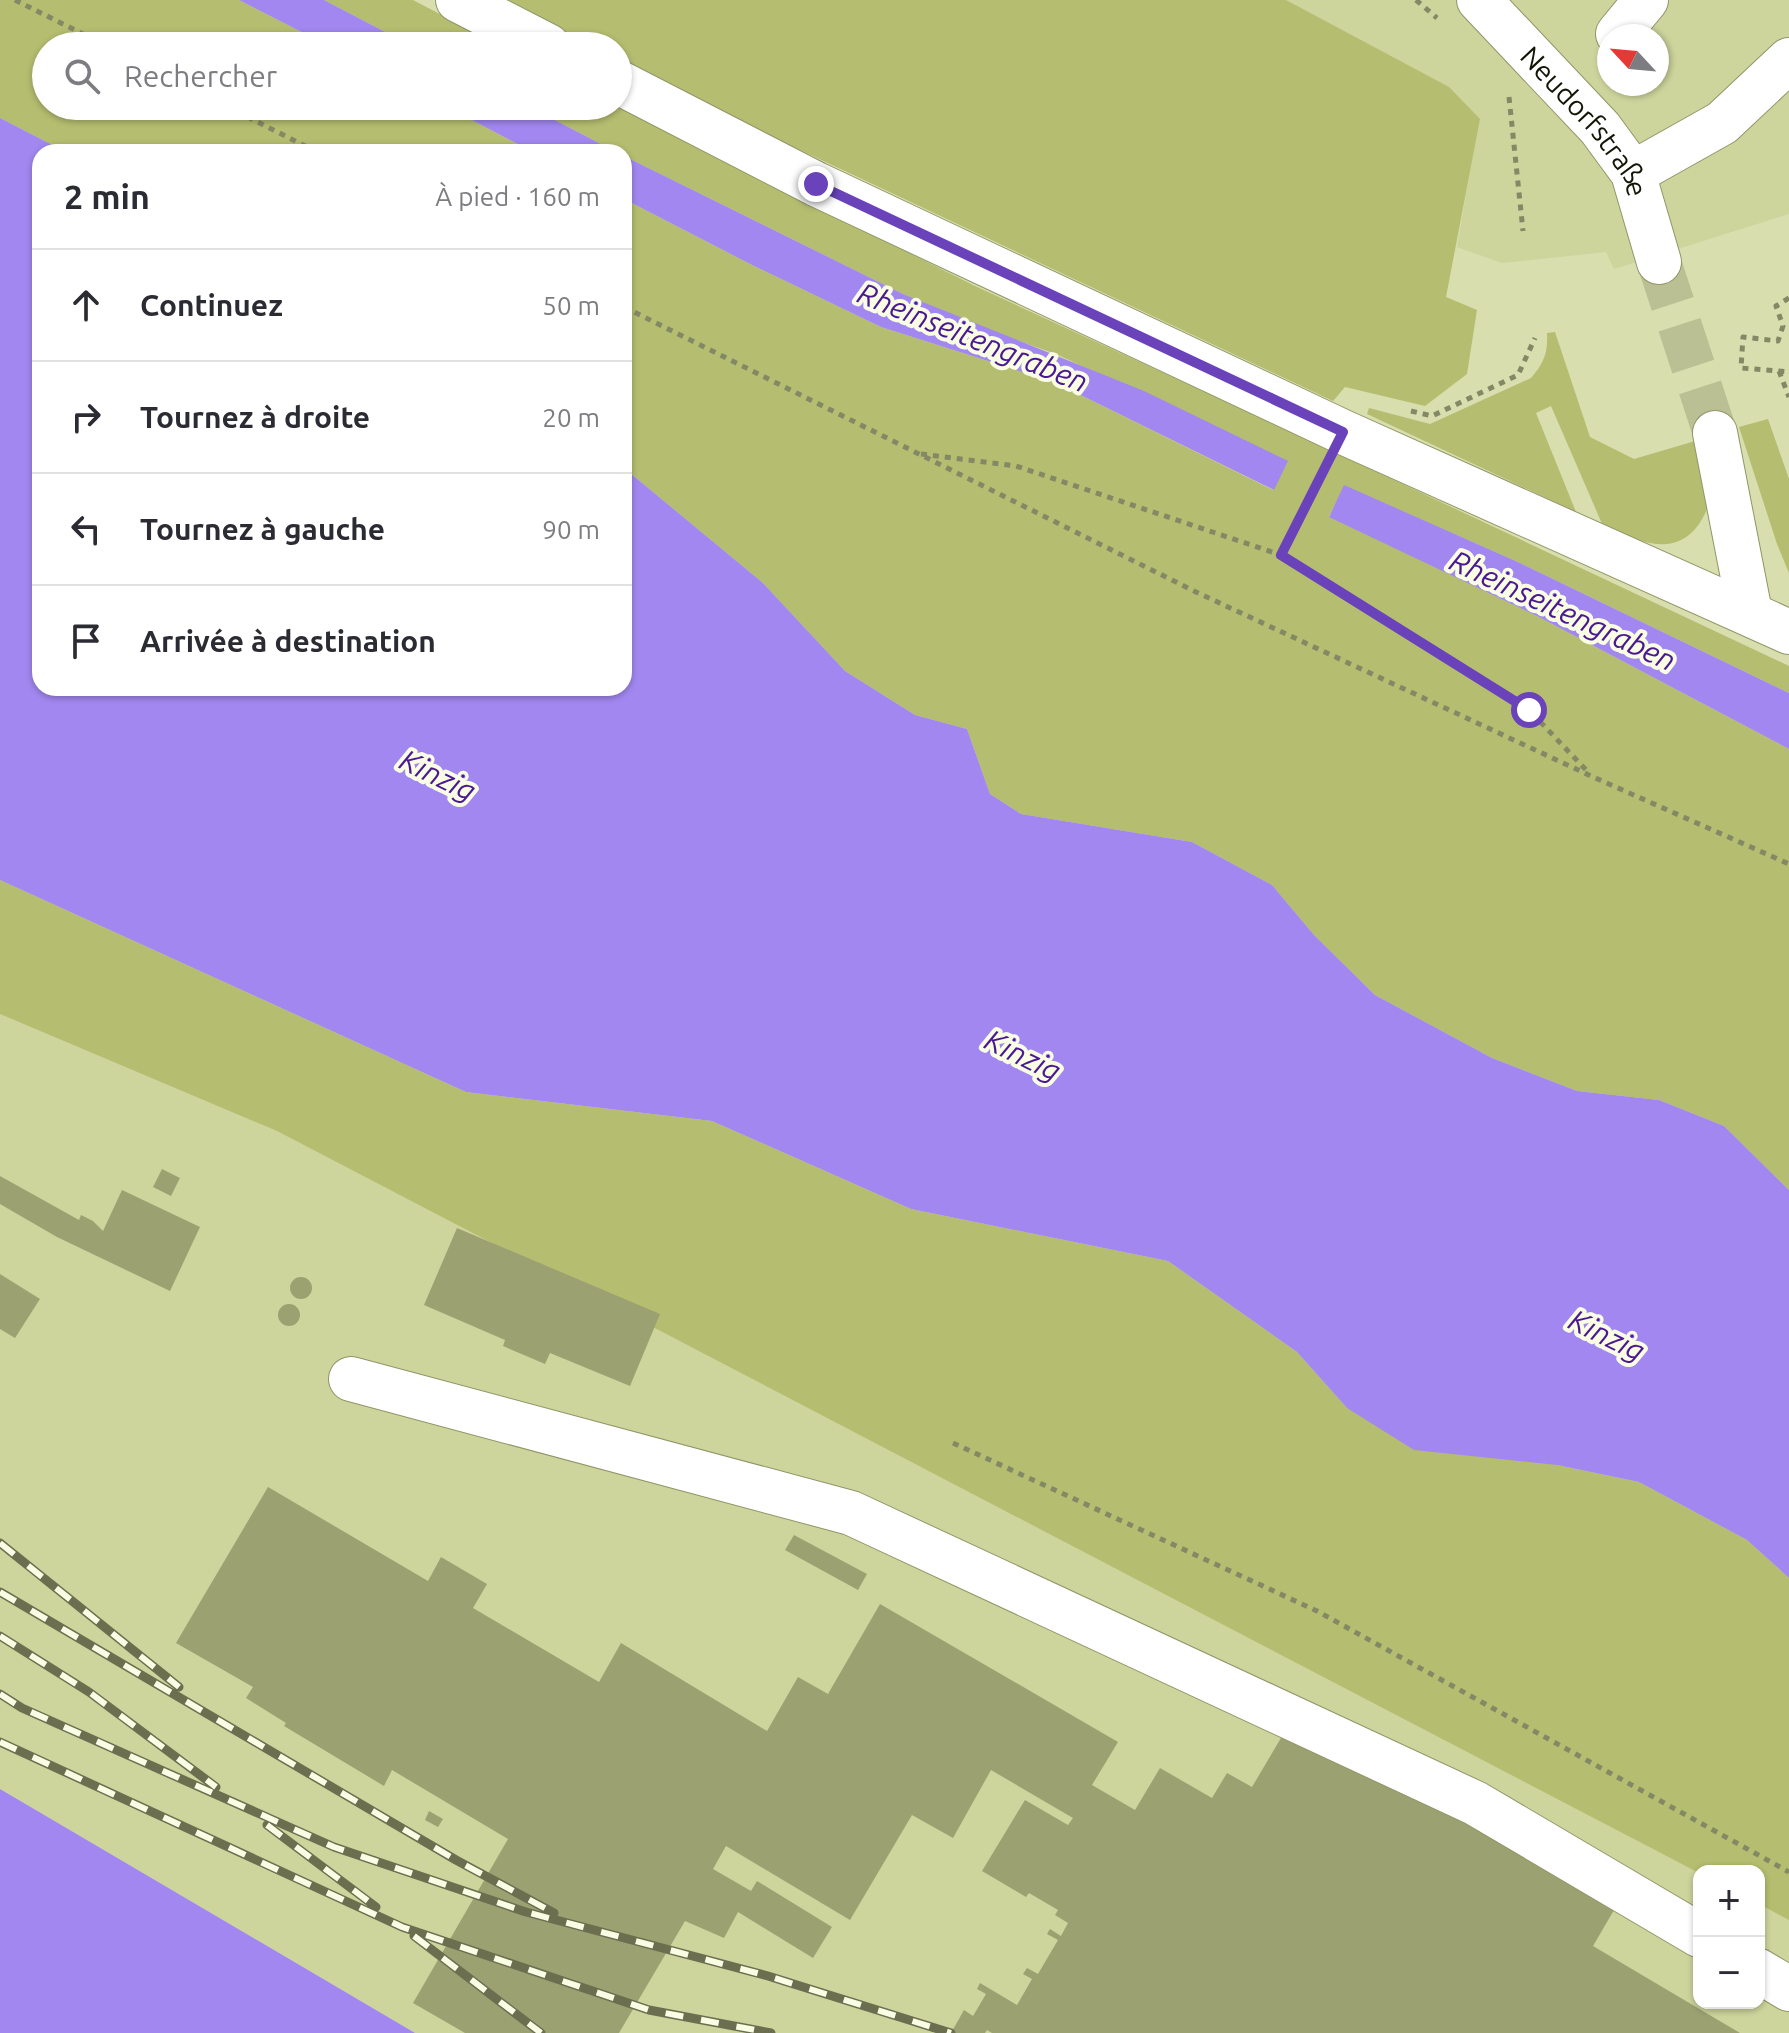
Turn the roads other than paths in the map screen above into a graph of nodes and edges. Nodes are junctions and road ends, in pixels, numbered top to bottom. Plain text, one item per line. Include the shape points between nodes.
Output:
1 (458, 0) edge
2 (1479, 0) edge
3 (1646, 0) edge
4 (1626, 24) edge
5 (521, 32) edge
6 (1789, 60) edge
7 (632, 89) edge
8 (1633, 173) junction
9 (1659, 262) tunnel mouth
10 (1715, 433) tunnel mouth
11 (1750, 613) junction
12 (1789, 632) edge
13 (351, 1379) dead end
14 (1693, 1931) edge
15 (1765, 1975) edge
16 (1789, 1989) edge

1 - 5 street
2 - 8 street, Neudorfstraße via 1600,128
3 - 4 street
6 - 8 street via 1722,123
7 - 11 street via 816,184 1343,432
8 - 9 street, Neudorfstraße
10 - 11 street
11 - 12 street
13 - 14 street via 851,1513 1475,1803
15 - 16 street

